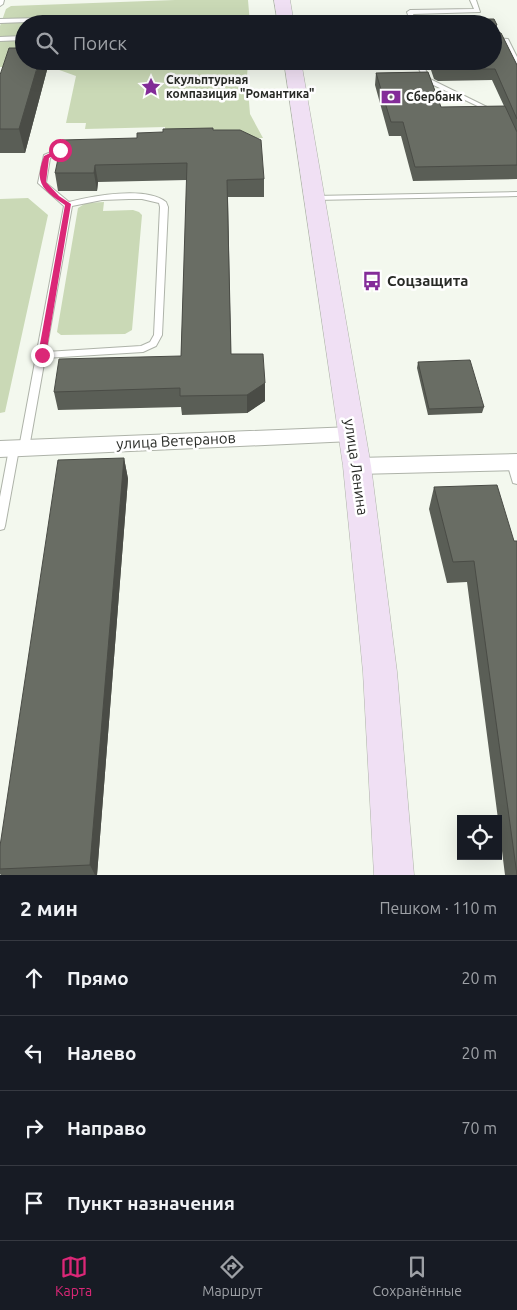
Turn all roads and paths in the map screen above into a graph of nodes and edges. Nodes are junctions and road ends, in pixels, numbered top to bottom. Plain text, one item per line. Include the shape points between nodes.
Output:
1 (1, 0) edge
2 (282, 0) edge
3 (473, 0) edge
4 (0, 4) edge
5 (284, 15) edge
6 (411, 15) edge
7 (15, 20) edge
8 (0, 21) edge
9 (15, 38) edge
10 (0, 39) edge
11 (502, 40) edge
12 (517, 63) edge
13 (293, 70) edge
14 (422, 70) edge
15 (488, 109) edge
16 (86, 149) edge
17 (517, 194) edge
18 (314, 198) junction
19 (68, 204) junction
20 (42, 355) junction
21 (352, 434) junction
22 (13, 449) edge
23 (357, 466) junction
24 (515, 468) edge
25 (0, 526) edge
26 (394, 875) edge

1 - 4 lane
2 - 5 main road
3 - 6 lane via 478,11 410,12
7 - 8 lane
9 - 10 lane
11 - 12 lane via 506,40
13 - 18 main road, улица Ленина
14 - 15 lane via 427,80
16 - 19 lane via 60,150 46,157 42,183
17 - 18 lane
18 - 21 main road, улица Ленина
19 - 20 lane
19 - 20 lane via 94,198 147,197 162,202 158,335 153,344 143,349
20 - 22 lane
21 - 22 street, улица Ветеранов
21 - 23 main road, улица Ленина
22 - 25 lane
23 - 24 street
23 - 26 main road, улица Ленина via 380,672

